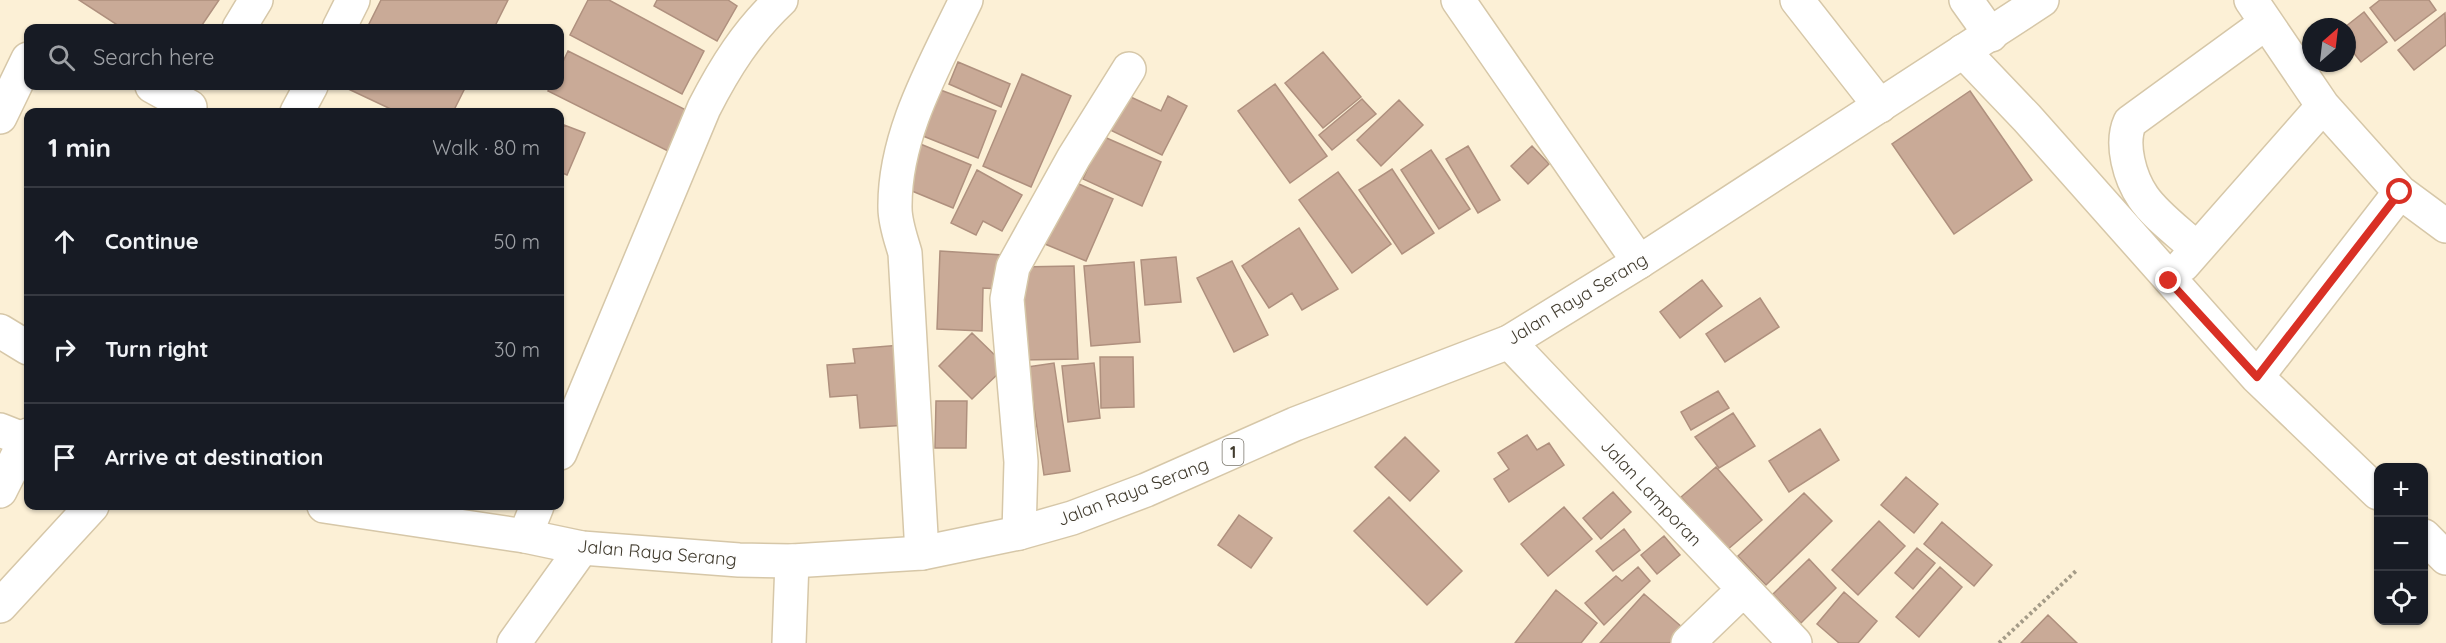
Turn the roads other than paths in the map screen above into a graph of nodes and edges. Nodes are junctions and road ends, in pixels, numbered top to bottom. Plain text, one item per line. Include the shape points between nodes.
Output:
1 (256, 0) edge
2 (353, 0) edge
3 (781, 0) edge
4 (966, 0) edge
5 (1458, 0) edge
6 (1797, 0) edge
7 (1966, 0) edge
8 (2042, 0) edge
9 (2258, 11) edge
10 (241, 24) edge
11 (341, 24) edge
12 (1991, 35) junction
13 (1963, 51) junction
14 (24, 67) edge
15 (1129, 69) dead end
16 (162, 90) edge
17 (309, 90) edge
18 (194, 102) edge
19 (1880, 106) junction
20 (2323, 106) junction
21 (299, 108) edge
22 (0, 117) edge
23 (2400, 192) junction
24 (2446, 226) edge
25 (2197, 249) junction
26 (1639, 262) junction
27 (2169, 281) junction
28 (0, 331) edge
29 (1509, 342) junction
30 (24, 346) edge
31 (2257, 377) junction
32 (21, 437) edge
33 (564, 443) edge
34 (2374, 488) edge
35 (0, 491) edge
36 (88, 510) edge
37 (351, 510) edge
38 (535, 510) edge
39 (1019, 533) junction
40 (525, 536) junction
41 (2428, 540) edge
42 (582, 548) junction
43 (922, 553) junction
44 (2446, 558) edge
45 (792, 561) junction
46 (1743, 590) junction
47 (0, 606) edge
48 (514, 643) edge
49 (789, 643) edge
50 (1688, 643) edge
51 (1795, 643) edge

1 - 10 main road
2 - 11 main road
3 - 33 main road via 759,20 727,62 704,108
4 - 43 main road via 928,81 904,140 897,169 895,210 905,253
5 - 26 main road
6 - 19 main road
7 - 12 main road
8 - 12 main road, Jalan Raya Serang / 1
9 - 20 main road
9 - 25 main road via 2130,122 2125,132 2132,176 2144,199
12 - 13 main road, Jalan Raya Serang / 1
13 - 19 main road, Jalan Raya Serang / 1
13 - 27 main road
14 - 22 main road
15 - 39 main road via 1013,267 1007,298 1021,462
16 - 18 main road
17 - 21 main road
19 - 26 main road, Jalan Raya Serang / 1
20 - 23 main road
20 - 25 main road
23 - 24 main road
23 - 31 main road
25 - 27 main road
26 - 29 main road, Jalan Raya Serang / 1
27 - 31 main road
28 - 30 main road
29 - 39 main road, Jalan Raya Serang / 1 via 1295,424 1146,490
29 - 46 main road, Jalan Lamporan
31 - 34 main road
32 - 35 main road
36 - 47 main road
37 - 40 main road, Jalan Raya Serang / 1
38 - 40 main road
39 - 43 main road, Jalan Raya Serang / 1
40 - 42 main road, Jalan Raya Serang / 1
41 - 44 main road
42 - 45 main road, Jalan Raya Serang / 1
42 - 48 main road
43 - 45 main road, Jalan Raya Serang / 1
45 - 49 main road
46 - 50 main road
46 - 51 main road, Jalan Lamporan

